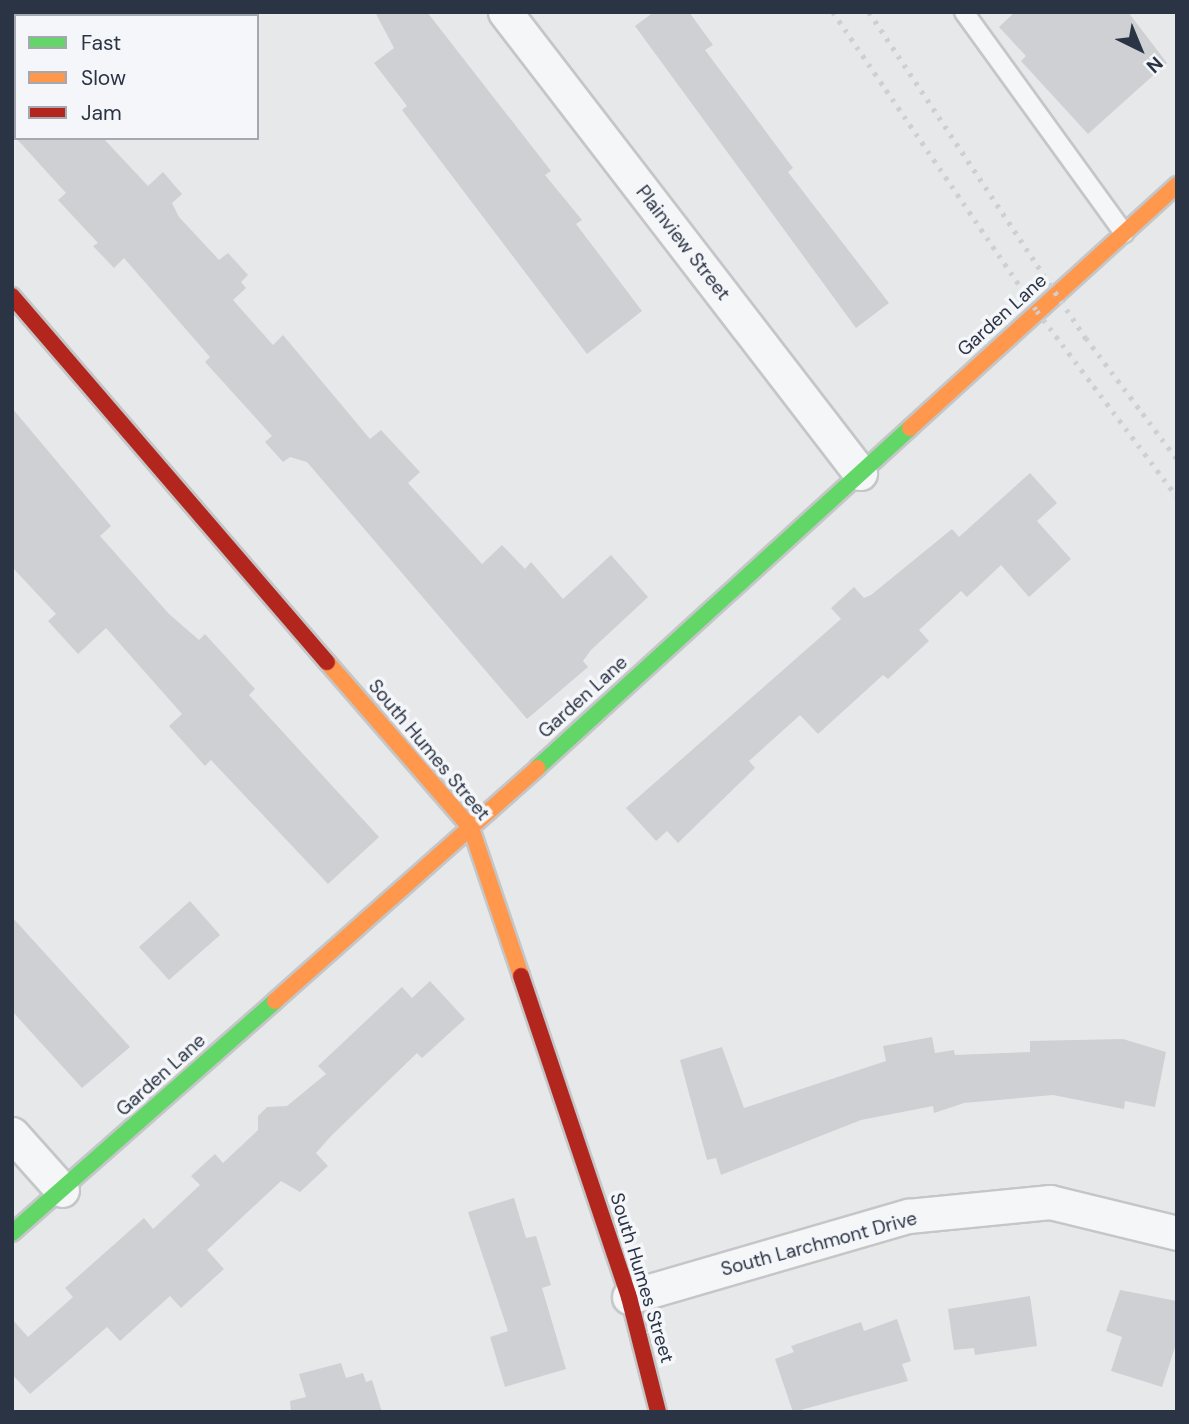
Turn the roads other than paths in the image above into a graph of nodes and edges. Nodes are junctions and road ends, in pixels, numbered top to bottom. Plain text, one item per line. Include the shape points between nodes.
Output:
1 (505, 12) edge
2 (964, 12) edge
3 (1177, 185) edge
4 (1124, 233) junction
5 (12, 296) edge
6 (860, 473) junction
7 (471, 828) junction
8 (12, 1134) edge
9 (62, 1190) junction
10 (1177, 1233) edge
11 (12, 1234) edge
12 (629, 1297) junction
13 (658, 1412) edge

1 - 6 street, Plainview Street
2 - 4 lane
3 - 4 street, Garden Lane
4 - 6 street, Garden Lane
5 - 7 street, South Humes Street
6 - 7 street, Garden Lane
7 - 9 street, Garden Lane
7 - 12 street, South Humes Street
8 - 9 street
9 - 11 street, Garden Lane
10 - 12 street, South Larchmont Drive via 1050,1202 908,1216
12 - 13 street, South Humes Street

